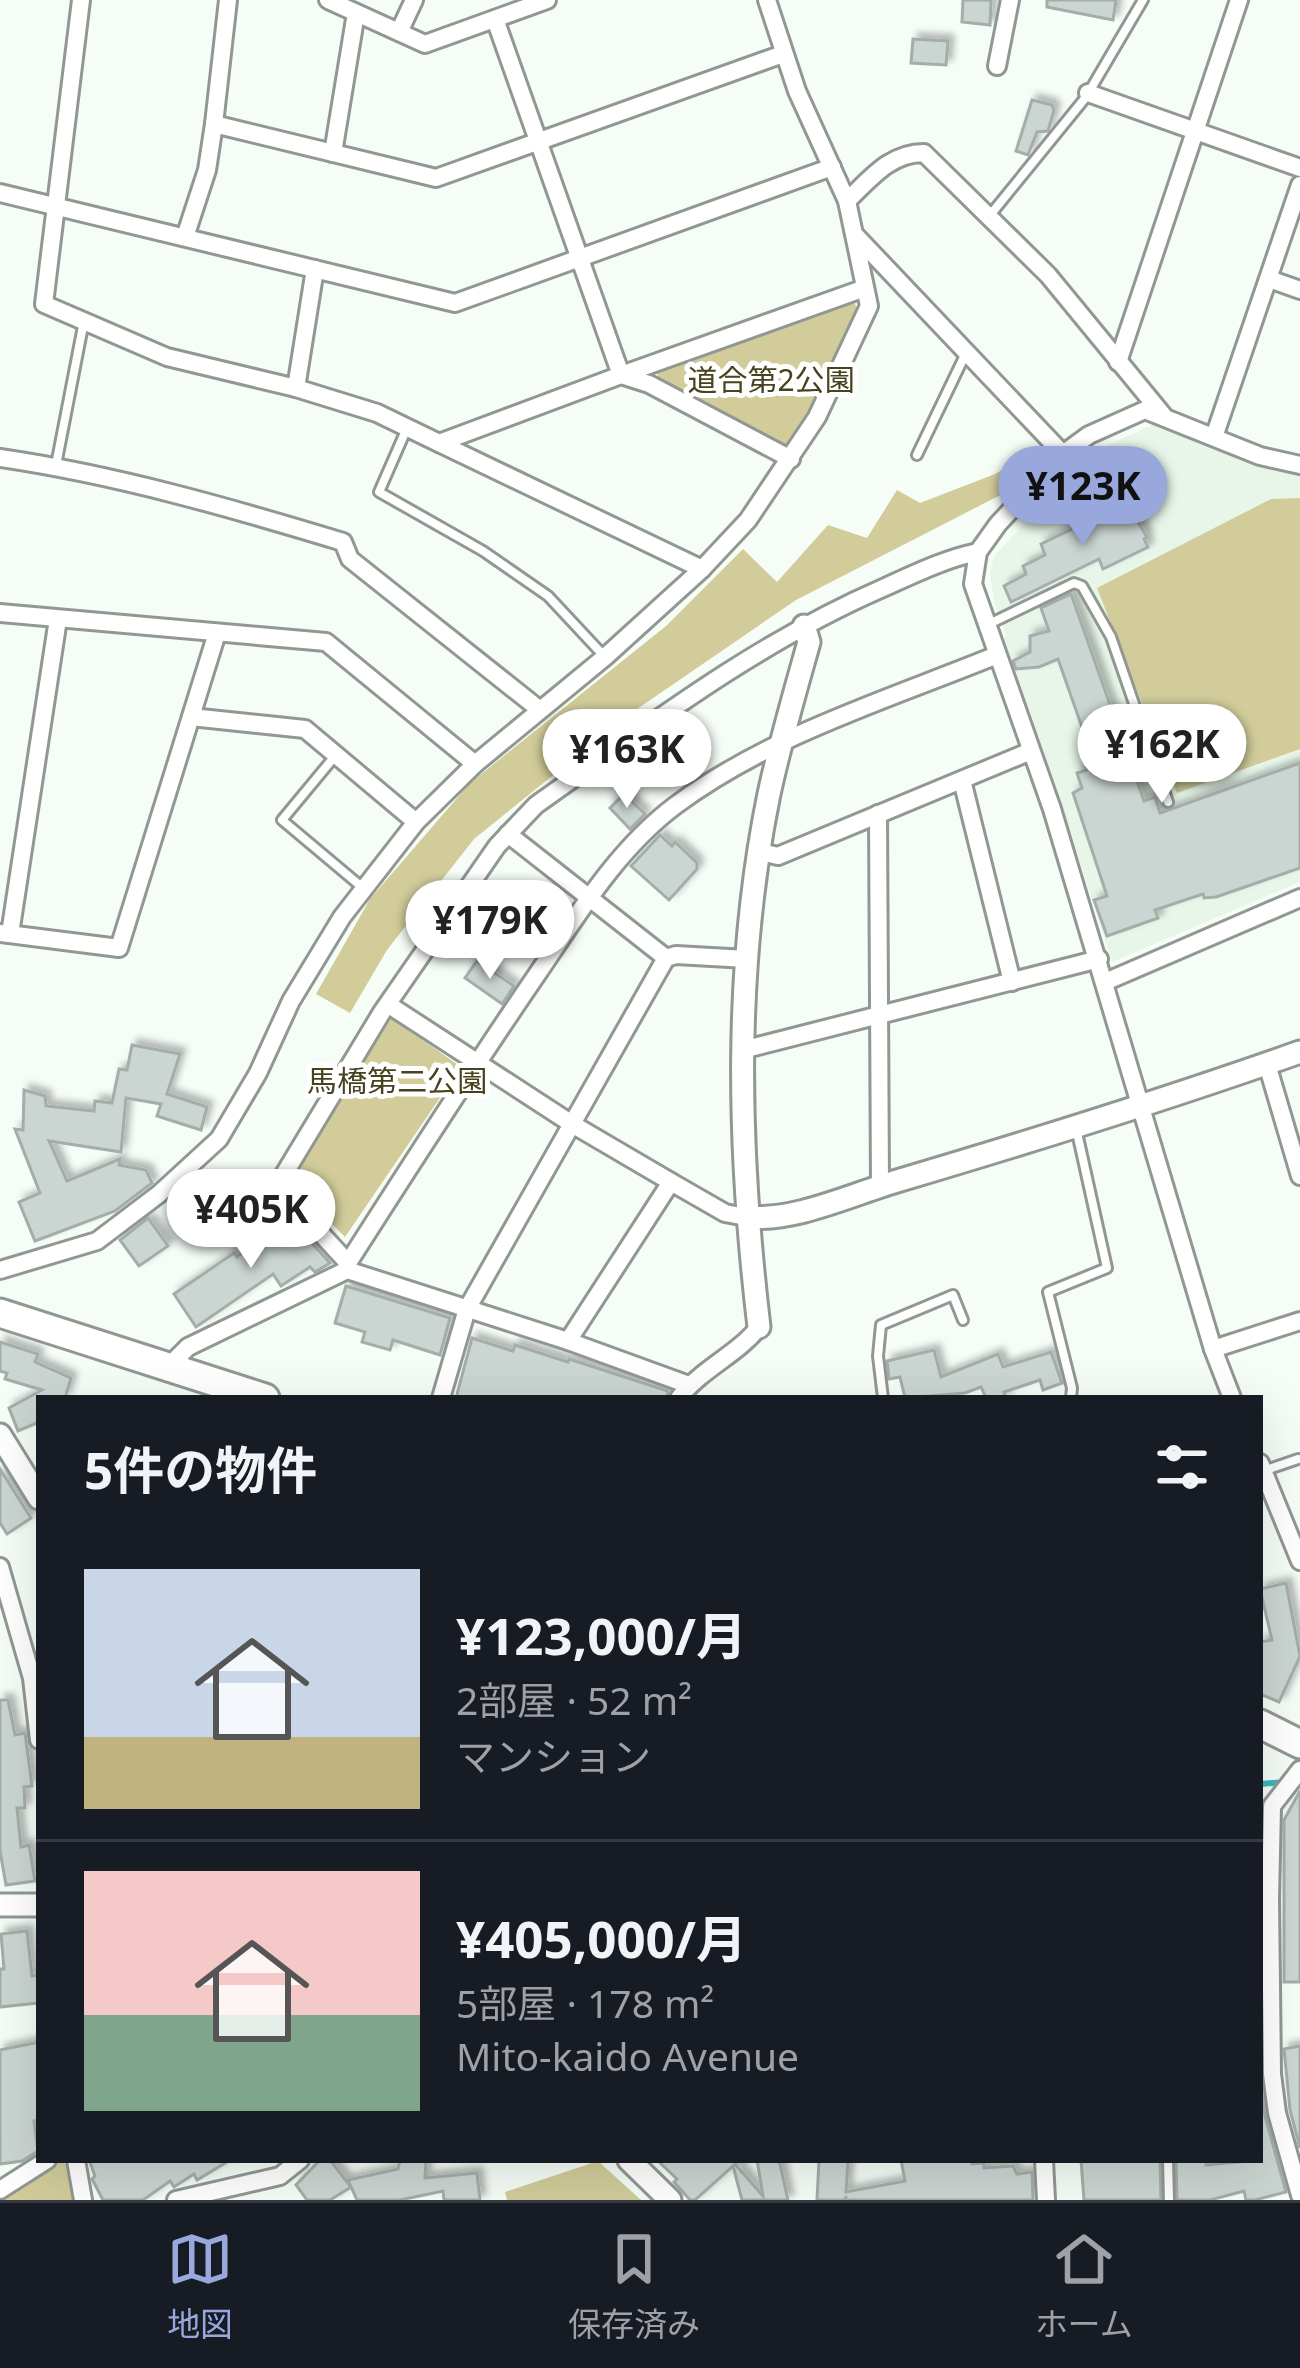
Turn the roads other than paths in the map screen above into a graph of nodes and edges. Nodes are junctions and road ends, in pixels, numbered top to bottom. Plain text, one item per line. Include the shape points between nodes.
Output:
1 (81, 0) edge
2 (228, 0) edge
3 (328, 0) edge
4 (414, 0) edge
5 (547, 0) edge
6 (767, 0) edge
7 (1010, 0) edge
8 (1142, 0) edge
9 (1239, 0) edge
10 (356, 13) junction
11 (495, 19) junction
12 (399, 32) junction
13 (783, 54) junction
14 (997, 66) dead end
15 (1088, 93) junction
16 (214, 124) junction
17 (1194, 132) junction
18 (537, 142) junction
19 (333, 153) junction
20 (832, 167) junction
21 (1300, 168) edge
22 (1300, 185) edge
23 (0, 193) edge
24 (847, 201) junction
25 (57, 206) junction
26 (990, 216) junction
27 (855, 235) junction
28 (185, 237) junction
29 (580, 260) junction
30 (315, 268) junction
31 (1269, 279) junction
32 (865, 288) junction
33 (1300, 290) edge
34 (85, 320) junction
35 (967, 351) junction
36 (1118, 362) junction
37 (622, 375) junction
38 (296, 388) junction
39 (1163, 415) junction
40 (407, 428) junction
41 (1214, 437) junction
42 (439, 443) junction
43 (1063, 454) junction
44 (917, 455) dead end
45 (0, 458) edge
46 (791, 459) junction
47 (1300, 465) edge
48 (55, 466) junction
49 (978, 552) junction
50 (702, 568) junction
51 (0, 613) edge
52 (58, 619) junction
53 (804, 626) junction
54 (986, 626) junction
55 (217, 633) junction
56 (997, 655) junction
57 (605, 657) junction
58 (540, 710) junction
59 (191, 717) junction
60 (781, 744) junction
61 (1031, 751) junction
62 (336, 755) junction
63 (475, 764) junction
64 (962, 780) junction
65 (1168, 802) dead end
66 (878, 814) junction
67 (416, 823) junction
68 (508, 834) junction
69 (761, 852) junction
70 (364, 889) junction
71 (590, 898) junction
72 (1300, 898) edge
73 (5, 933) edge
74 (666, 958) junction
75 (747, 959) junction
76 (1099, 959) junction
77 (1012, 982) junction
78 (1105, 982) junction
79 (389, 1005) junction
80 (880, 1014) junction
81 (742, 1050) junction
82 (1300, 1052) edge
83 (477, 1061) junction
84 (1267, 1064) junction
85 (1142, 1106) junction
86 (572, 1124) junction
87 (1076, 1128) junction
88 (1300, 1176) edge
89 (671, 1182) junction
90 (880, 1186) junction
91 (746, 1217) junction
92 (348, 1267) junction
93 (0, 1270) edge
94 (467, 1309) junction
95 (0, 1312) edge
96 (963, 1320) dead end
97 (1300, 1321) edge
98 (759, 1327) joint
99 (568, 1341) junction
100 (1213, 1348) junction
101 (168, 1367) junction
102 (684, 1392) edge
103 (256, 1395) edge
104 (442, 1395) edge
105 (883, 1395) edge
106 (1071, 1395) edge
107 (1231, 1395) edge
108 (0, 1435) edge
109 (1298, 1459) edge
110 (1263, 1467) edge
111 (1263, 1469) edge
112 (36, 1493) edge
113 (1292, 1520) edge
114 (1300, 1561) edge
115 (0, 1567) edge
116 (36, 1713) edge
117 (1263, 1726) edge
118 (1300, 1744) edge
119 (1298, 1772) edge
120 (1263, 1792) edge
121 (1282, 1792) junction
122 (0, 1905) edge
123 (36, 1905) edge
124 (42, 2163) edge
125 (77, 2163) edge
126 (296, 2163) edge
127 (632, 2163) edge
128 (1044, 2163) edge
129 (1168, 2163) edge
130 (0, 2190) edge
131 (1300, 2195) edge
132 (83, 2200) edge
133 (176, 2200) edge
134 (670, 2200) edge
135 (1046, 2200) edge
136 (1169, 2200) edge

1 - 25 street
2 - 16 street
3 - 10 street
4 - 12 street
5 - 11 street
6 - 13 street
7 - 14 street
8 - 15 lane
9 - 17 street
10 - 12 street
10 - 19 street
11 - 12 street via 425,44
11 - 18 street
13 - 18 street
13 - 20 street
15 - 17 street
15 - 26 lane
16 - 19 street
16 - 28 street
17 - 21 street
17 - 36 street
18 - 19 street via 436,178
18 - 29 street
20 - 24 street
20 - 29 street
22 - 31 street
23 - 25 street
24 - 26 street via 888,162 924,153
24 - 27 street
25 - 28 street
25 - 34 street via 44,304
26 - 36 street
27 - 32 street
27 - 35 street
28 - 30 street
29 - 30 street via 455,302
29 - 37 street
30 - 38 street
31 - 33 street
31 - 41 street
32 - 37 street
32 - 46 street via 869,306
34 - 38 street via 167,357
34 - 48 lane
35 - 43 street
35 - 44 lane
36 - 39 street
37 - 42 street
37 - 46 street
38 - 40 street
39 - 41 street
39 - 43 street via 1145,410
40 - 42 street
40 - 57 lane via 380,492 548,596
41 - 47 street
42 - 50 street
43 - 49 street
45 - 48 street
46 - 50 street
48 - 58 street via 343,542 350,559
49 - 53 street
49 - 54 street via 973,584
50 - 57 street
51 - 52 street
52 - 55 street
52 - 73 street
53 - 60 street via 809,642
53 - 68 street via 714,678 536,805
54 - 56 street
54 - 65 lane via 1082,586 1111,638
55 - 59 street
55 - 63 street via 326,642
56 - 60 street
56 - 61 street
57 - 58 street
58 - 63 street
59 - 62 street via 305,729
59 - 73 street via 119,948
60 - 69 street
60 - 71 street via 673,808
61 - 64 street
61 - 76 street
62 - 67 street
62 - 70 lane via 282,820
63 - 67 street
64 - 66 street
64 - 77 street
66 - 69 street via 778,856
66 - 80 street
67 - 70 street
68 - 71 street
68 - 79 street
69 - 75 street
70 - 93 street via 291,1000 219,1139 97,1240
71 - 74 street
71 - 83 street
72 - 78 street
74 - 75 street
74 - 86 street
75 - 81 street
76 - 77 street
76 - 78 street
77 - 80 street
78 - 85 street
79 - 83 street
79 - 92 street via 277,1186
80 - 81 street
80 - 90 street
81 - 91 street
82 - 84 street
83 - 86 street
83 - 92 street
84 - 85 street
84 - 88 street
85 - 87 street
85 - 100 street
86 - 89 street
86 - 94 street
87 - 90 street
87 - 106 lane via 1107,1268 1048,1292
89 - 91 street
89 - 99 street
90 - 91 street via 768,1219
91 - 98 street
92 - 94 street
92 - 101 street via 188,1347
94 - 99 street
94 - 104 street
95 - 101 highway
96 - 105 lane via 953,1295 880,1325
97 - 100 street
98 - 102 street
99 - 102 street
100 - 107 street
101 - 103 highway
108 - 112 street
109 - 110 lane
111 - 113 street
113 - 114 street
115 - 116 street
117 - 118 highway
119 - 121 street
120 - 121 street
121 - 131 street via 1272,1806 1271,1834 1272,2074
122 - 123 street
124 - 130 street
125 - 132 street
126 - 133 street via 280,2176
127 - 134 street
128 - 135 street
129 - 136 lane

